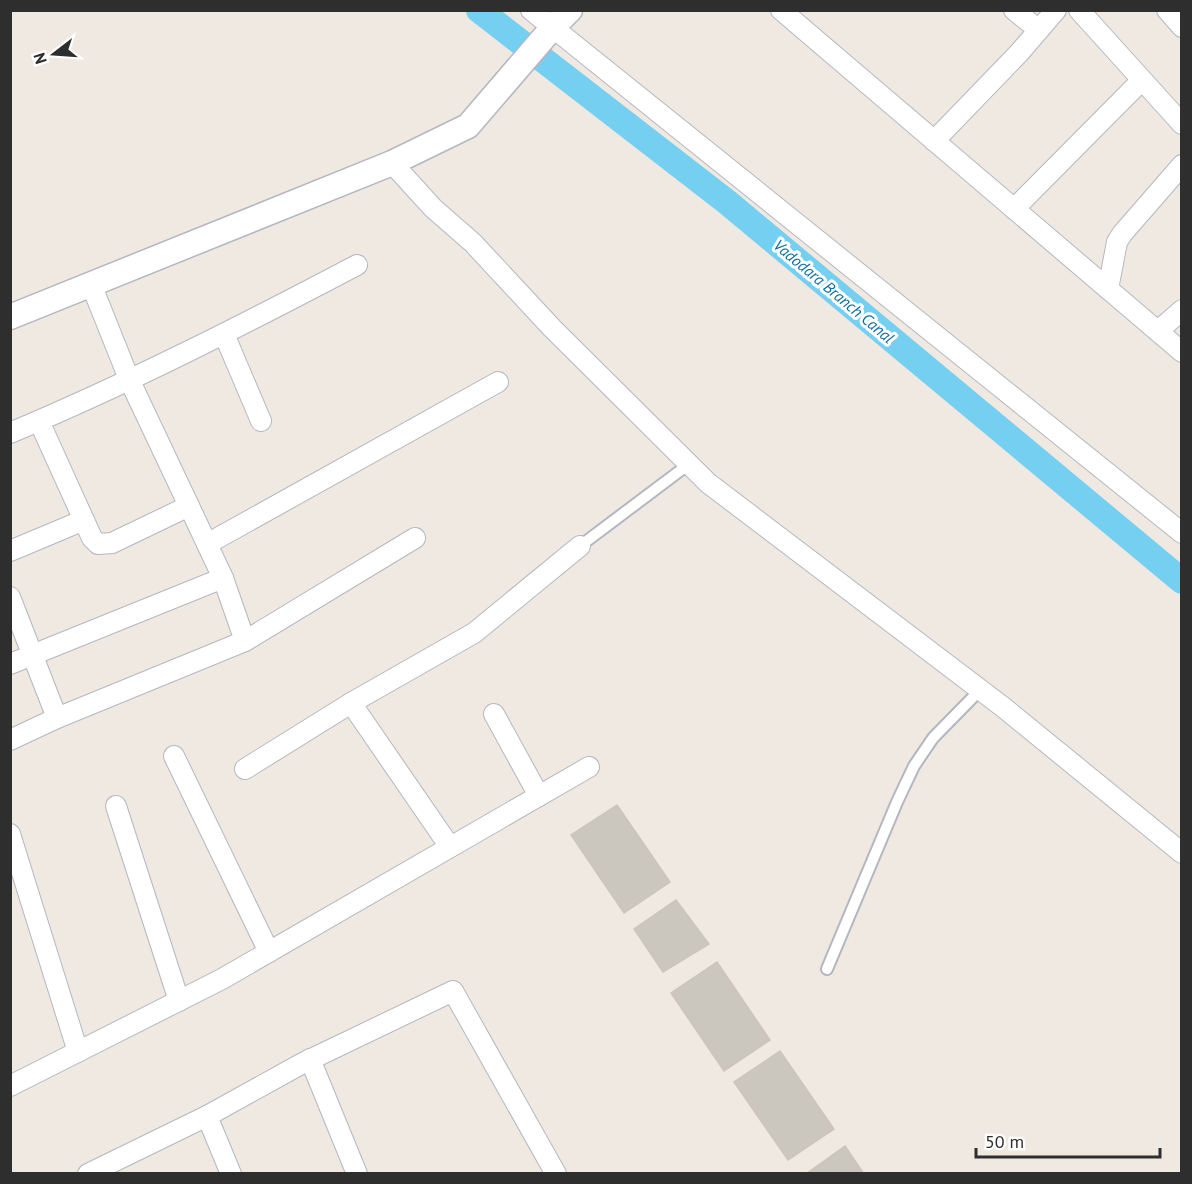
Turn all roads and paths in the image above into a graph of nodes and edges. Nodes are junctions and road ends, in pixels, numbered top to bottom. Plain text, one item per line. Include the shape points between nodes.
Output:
1 (531, 10) edge
2 (570, 10) edge
3 (781, 10) edge
4 (1014, 10) edge
5 (1056, 10) edge
6 (1079, 10) edge
7 (1167, 10) edge
8 (1182, 27) edge
9 (1039, 30) junction
10 (549, 32) junction
11 (1142, 80) junction
12 (1182, 124) edge
13 (934, 141) junction
14 (392, 163) junction
15 (1182, 165) edge
16 (1014, 209) junction
17 (357, 265) dead end
18 (91, 284) junction
19 (1108, 289) junction
20 (1182, 310) edge
21 (10, 317) edge
22 (1158, 331) junction
23 (224, 334) junction
24 (1182, 352) edge
25 (129, 379) junction
26 (498, 382) dead end
27 (39, 421) junction
28 (261, 421) dead end
29 (10, 433) edge
30 (689, 464) junction
31 (189, 506) junction
32 (84, 520) junction
33 (1182, 533) edge
34 (415, 538) dead end
35 (207, 544) junction
36 (580, 546) joint
37 (10, 551) edge
38 (223, 578) junction
39 (10, 597) edge
40 (245, 641) junction
41 (33, 655) junction
42 (10, 664) edge
43 (980, 690) junction
44 (351, 703) junction
45 (494, 714) dead end
46 (57, 718) junction
47 (10, 740) edge
48 (174, 756) dead end
49 (589, 767) dead end
50 (244, 769) dead end
51 (539, 796) junction
52 (116, 806) dead end
53 (10, 834) edge
54 (450, 847) junction
55 (1182, 852) edge
56 (269, 952) junction
57 (827, 969) dead end
58 (179, 1001) junction
59 (78, 1052) junction
60 (310, 1059) junction
61 (10, 1086) edge
62 (207, 1116) junction
63 (88, 1173) edge
64 (231, 1173) edge
65 (357, 1173) edge
66 (556, 1173) edge

1 - 10 street
2 - 10 street
3 - 13 street
4 - 9 street
5 - 9 street
6 - 11 street
7 - 8 street
9 - 13 street
10 - 14 street via 468,126
10 - 33 street
11 - 12 street
11 - 16 street
13 - 16 street
14 - 18 street
14 - 30 street
15 - 19 street via 1117,242
16 - 19 street
17 - 23 street
18 - 21 street
18 - 25 street
19 - 22 street
20 - 22 street
22 - 24 street
23 - 25 street
23 - 28 street
25 - 27 street
25 - 31 street
26 - 35 street
27 - 29 street
27 - 32 street
30 - 36 lane
30 - 43 street via 708,483
31 - 32 street via 106,545 92,538
31 - 35 street
32 - 37 street
34 - 40 street
35 - 38 street
36 - 44 street via 474,633
38 - 40 street
38 - 41 street
39 - 41 street
40 - 46 street
41 - 42 street
41 - 46 street
43 - 55 street
43 - 57 lane via 933,738 914,766
44 - 50 street
44 - 54 street
45 - 51 street
46 - 47 street
48 - 56 street
49 - 51 street
51 - 54 street
52 - 58 street
53 - 59 street
54 - 56 street
56 - 58 street
58 - 59 street
59 - 61 street
60 - 62 street
60 - 65 street
60 - 66 street via 453,991
62 - 63 street
62 - 64 street

